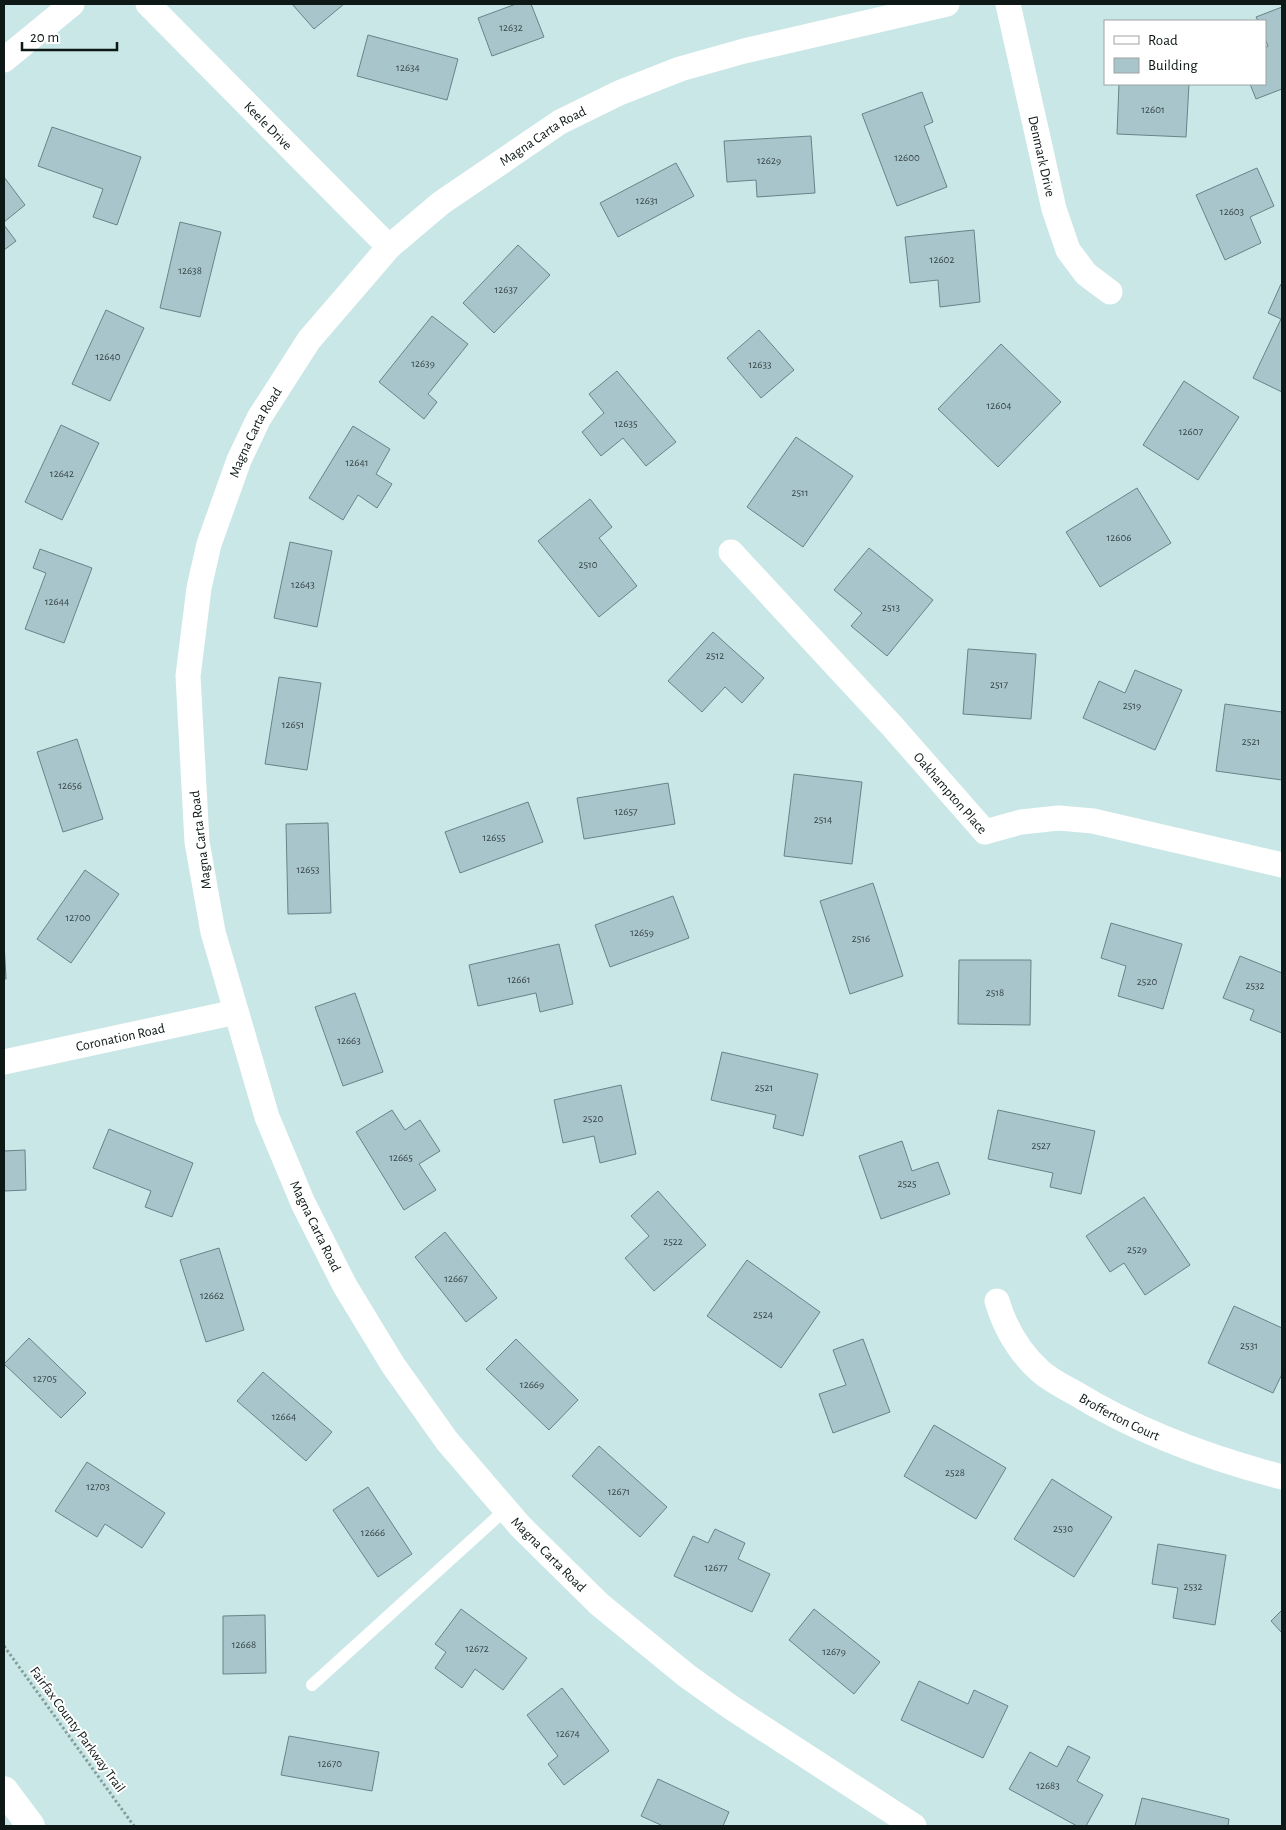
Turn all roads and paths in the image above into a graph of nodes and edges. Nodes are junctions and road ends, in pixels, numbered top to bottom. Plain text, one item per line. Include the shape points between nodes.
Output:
1 (72, 4) edge
2 (148, 4) edge
3 (947, 4) edge
4 (1008, 4) edge
5 (4, 60) edge
6 (389, 247) junction
7 (1110, 292) dead end
8 (731, 552) dead end
9 (1282, 865) edge
10 (236, 1012) junction
11 (4, 1062) edge
12 (997, 1301) dead end
13 (1282, 1477) edge
14 (506, 1510) junction
15 (4, 1646) edge
16 (312, 1685) dead end
17 (4, 1790) edge
18 (31, 1826) edge
19 (134, 1826) edge
20 (914, 1826) edge

1 - 5 street
2 - 6 street, Keele Drive
3 - 6 street, Magna Carta Road via 744,51 680,69 619,92 560,122 441,203
4 - 7 street, Denmark Drive via 1054,209 1068,250 1086,274
6 - 10 street, Magna Carta Road via 309,340 259,418 222,501 199,588 188,676 197,842 213,932
8 - 9 street, Oakhampton Place via 985,832 1021,822 1059,818 1093,821
10 - 11 street, Coronation Road
10 - 14 street, Magna Carta Road via 267,1117 303,1203 345,1286 393,1365 447,1441
12 - 13 street, Brofferton Court via 1018,1348 1041,1373 1102,1410 1168,1441
14 - 16 lane
14 - 20 street, Magna Carta Road via 600,1604 687,1676
15 - 19 path, Fairfax County Parkway Trail
17 - 18 highway

